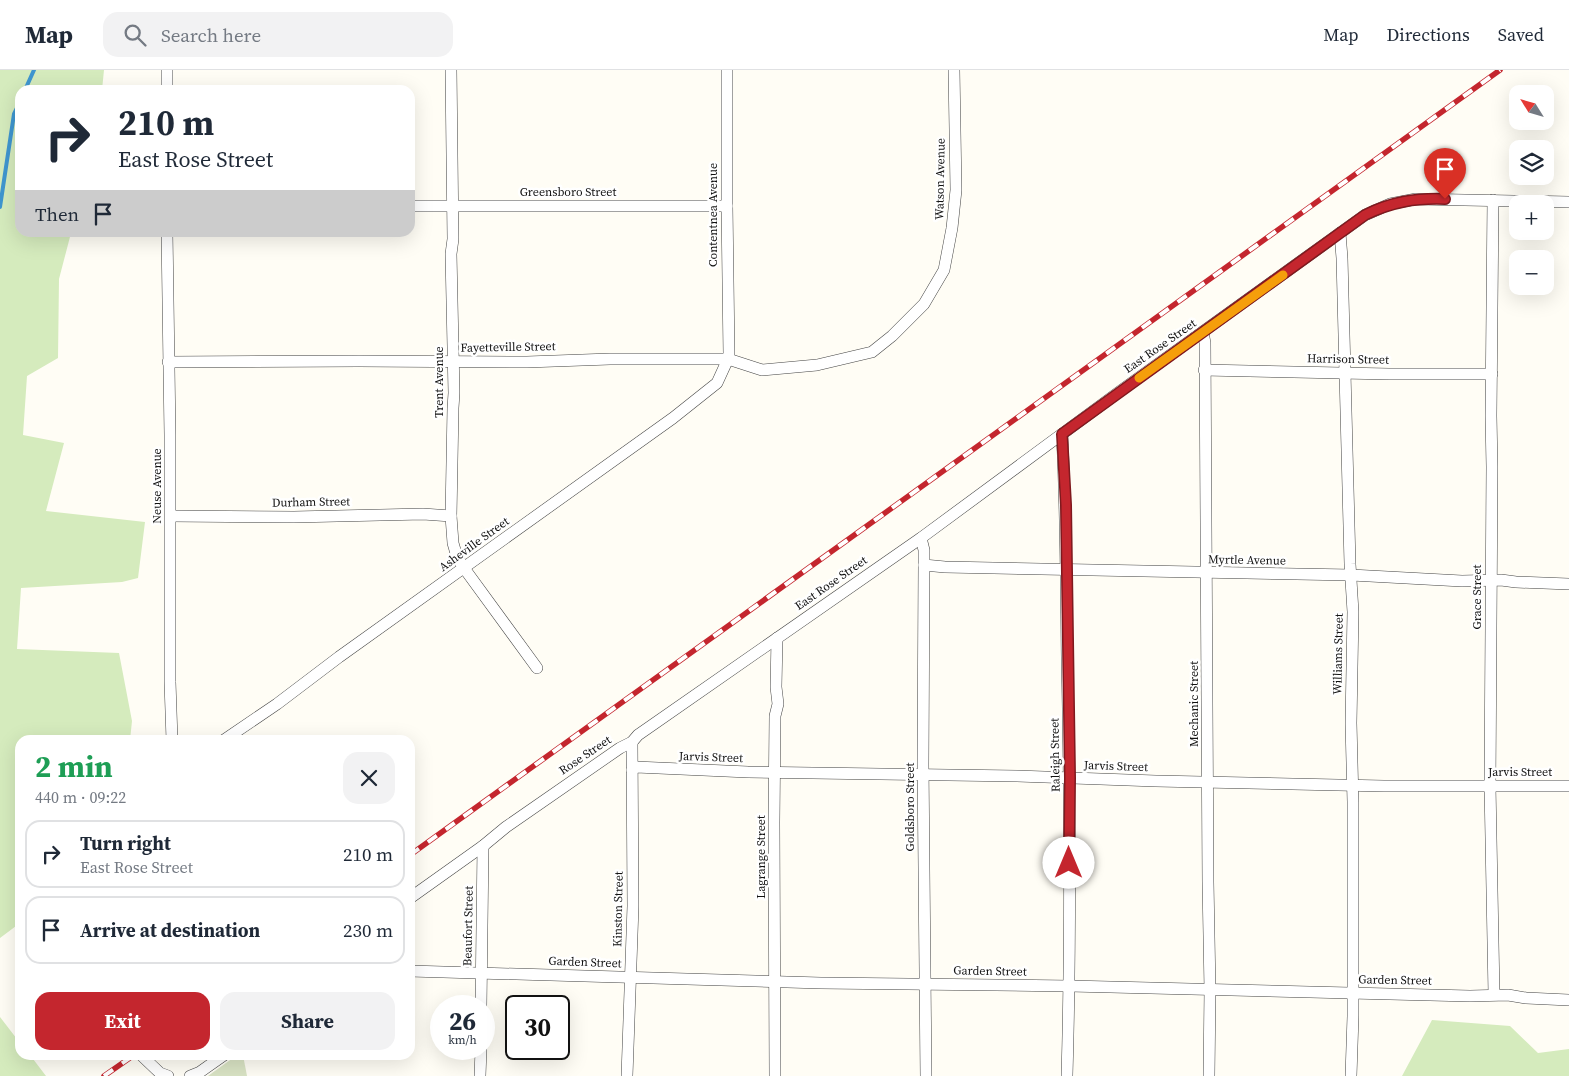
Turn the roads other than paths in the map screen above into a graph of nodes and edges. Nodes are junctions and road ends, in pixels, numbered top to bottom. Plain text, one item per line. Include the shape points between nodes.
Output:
1 (166, 70) edge
2 (451, 70) edge
3 (727, 70) edge
4 (954, 70) edge
5 (167, 85) edge
6 (1493, 200) junction
7 (1569, 202) edge
8 (415, 206) edge
9 (452, 206) junction
10 (727, 206) junction
11 (1340, 233) junction
12 (167, 237) edge
13 (1203, 332) junction
14 (728, 359) junction
15 (168, 362) junction
16 (453, 362) junction
17 (1204, 370) junction
18 (1346, 373) junction
19 (1492, 374) junction
20 (1062, 434) junction
21 (171, 516) junction
22 (451, 516) junction
23 (921, 538) junction
24 (924, 565) junction
25 (464, 568) junction
26 (1066, 570) junction
27 (1207, 574) junction
28 (1351, 575) junction
29 (1491, 580) junction
30 (1569, 584) edge
31 (777, 638) junction
32 (537, 668) dead end
33 (172, 735) edge
34 (231, 735) edge
35 (632, 742) junction
36 (632, 770) junction
37 (776, 772) junction
38 (923, 775) junction
39 (1070, 778) junction
40 (1208, 782) junction
41 (1352, 785) junction
42 (1490, 786) junction
43 (1569, 786) edge
44 (483, 846) junction
45 (415, 894) edge
46 (415, 971) edge
47 (482, 974) junction
48 (631, 977) junction
49 (776, 981) junction
50 (924, 984) junction
51 (1070, 986) junction
52 (1210, 990) junction
53 (1353, 994) junction
54 (1494, 994) junction
55 (481, 995) edge
56 (1569, 1000) edge
57 (146, 1060) edge
58 (217, 1060) edge
59 (481, 1060) edge
60 (168, 1076) edge
61 (190, 1076) edge
62 (480, 1076) edge
63 (627, 1076) edge
64 (775, 1076) edge
65 (926, 1076) edge
66 (1067, 1076) edge
67 (1209, 1076) edge
68 (1351, 1076) edge

1 - 5 street
2 - 9 street, Trent Avenue
3 - 10 street, Contentnea Avenue
4 - 14 street, Watson Avenue via 956,190 952,228 944,270 924,304 872,352 817,365 762,370
6 - 7 street, East Rose Street
6 - 11 street, East Rose Street via 1429,198 1403,201 1365,215
6 - 19 street, Grace Street
8 - 9 street, Greensboro Street
9 - 10 street, Greensboro Street
9 - 16 street, Trent Avenue
10 - 14 street, Contentnea Avenue
11 - 13 street, East Rose Street
11 - 18 street, Williams Street
12 - 15 street, Neuse Avenue
13 - 17 street, Mechanic Street
13 - 20 street, East Rose Street
14 - 16 street, Fayetteville Street
14 - 25 street, Asheville Street via 717,383 695,401
15 - 16 street, Fayetteville Street
15 - 21 street, Neuse Avenue
16 - 22 street, Trent Avenue
17 - 18 street, Harrison Street
17 - 27 street, Mechanic Street
18 - 19 street, Harrison Street
18 - 28 street, Williams Street
19 - 29 street, Grace Street
20 - 23 street, East Rose Street
20 - 26 street, Raleigh Street
21 - 22 street, Durham Street
21 - 33 street, Neuse Avenue
22 - 25 street, Trent Avenue via 453,543
23 - 24 street, Goldsboro Street
23 - 31 street, East Rose Street
24 - 26 street, Myrtle Avenue
24 - 38 street, Goldsboro Street
25 - 32 street, Trent Avenue
25 - 34 street, Asheville Street
26 - 27 street, Myrtle Avenue
26 - 39 street, Raleigh Street
27 - 28 street, Myrtle Avenue
27 - 40 street, Mechanic Street
28 - 29 street, Myrtle Avenue
28 - 41 street, Williams Street
29 - 30 street, Myrtle Avenue
29 - 42 street, Grace Street
31 - 35 street, Rose Street
31 - 37 street, Lagrange Street
35 - 36 street, Kinston Street
35 - 44 street, Rose Street
36 - 37 street, Jarvis Street
36 - 48 street, Kinston Street
37 - 38 street, Jarvis Street
37 - 49 street, Lagrange Street
38 - 39 street, Jarvis Street
38 - 50 street, Goldsboro Street
39 - 40 street, Jarvis Street
39 - 51 street, Raleigh Street
40 - 41 street, Jarvis Street
40 - 52 street, Mechanic Street
41 - 42 street, Jarvis Street
41 - 53 street, Williams Street
42 - 43 street, Jarvis Street
42 - 54 street, Grace Street
44 - 45 street, Rose Street
44 - 47 street, Beaufort Street
46 - 47 street, Garden Street
47 - 48 street, Garden Street
47 - 55 street, Beaufort Street
48 - 49 street, Garden Street
48 - 63 street, Kinston Street
49 - 50 street, Garden Street
49 - 64 street, Lagrange Street
50 - 51 street, Garden Street
50 - 65 street, Goldsboro Street
51 - 52 street, Garden Street
51 - 66 street, Raleigh Street
52 - 53 street, Garden Street
52 - 67 street, Mechanic Street
53 - 54 street, Garden Street
53 - 68 street, Williams Street
54 - 56 street, Garden Street
57 - 60 street
58 - 61 street
59 - 62 street

